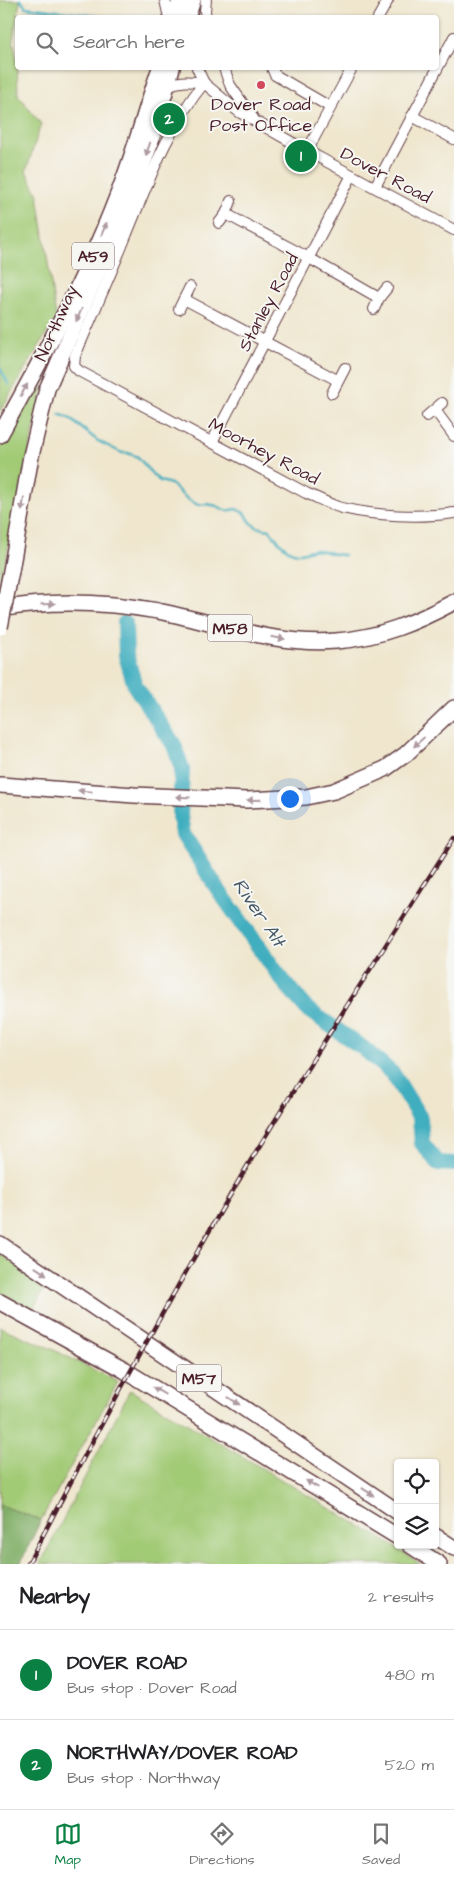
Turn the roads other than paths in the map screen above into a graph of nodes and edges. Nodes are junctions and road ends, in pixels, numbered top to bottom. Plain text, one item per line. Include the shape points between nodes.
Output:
1 (166, 0) edge
2 (206, 0) edge
3 (388, 0) edge
4 (168, 15) edge
5 (206, 15) edge
6 (380, 15) edge
7 (453, 43) edge
8 (439, 68) edge
9 (159, 70) edge
10 (171, 70) edge
11 (199, 70) edge
12 (225, 70) edge
13 (273, 70) edge
14 (351, 70) edge
15 (438, 70) edge
16 (204, 83) junction
17 (230, 85) junction
18 (167, 86) junction
19 (218, 94) junction
20 (330, 107) junction
21 (412, 116) junction
22 (254, 120) junction
23 (454, 139) edge
24 (307, 151) junction
25 (352, 175) junction
26 (375, 187) junction
27 (231, 201) dead end
28 (226, 214) junction
29 (219, 223) dead end
30 (454, 230) edge
31 (309, 258) junction
32 (190, 287) dead end
33 (387, 288) dead end
34 (379, 298) junction
35 (184, 299) junction
36 (179, 309) dead end
37 (374, 310) dead end
38 (265, 342) junction
39 (74, 366) joint
40 (345, 368) dead end
41 (337, 380) junction
42 (332, 393) dead end
43 (435, 410) dead end
44 (0, 434) edge
45 (454, 436) edge
46 (212, 442) junction
47 (454, 513) edge
48 (454, 602) edge
49 (0, 609) edge
50 (0, 627) edge
51 (454, 708) edge
52 (0, 785) edge
53 (0, 1244) edge
54 (0, 1302) edge
55 (394, 1509) edge
56 (394, 1535) edge
57 (439, 1539) edge
58 (454, 1548) edge
59 (416, 1549) edge
60 (439, 1564) edge

1 - 4 street
2 - 5 street
3 - 6 street
7 - 8 street
44 -> 9 highway, Northway / A59 via 92,259 134,153
10 - 18 highway, Northway / A59
11 - 16 street, Dover Road
12 - 17 street
13 - 20 street via 275,76
14 - 20 street
15 - 21 street
16 - 18 street via 186,80
16 - 19 street, Dover Road
16 - 39 street, Northway via 189,101 148,179 75,356
17 - 19 street
17 - 22 street
18 -> 50 highway, Northway / A59, bridge via 128,203 47,389 31,456
19 - 22 street, Dover Road
20 - 24 street
21 - 23 street
21 - 26 street
22 - 24 street, Dover Road
24 - 25 street, Dover Road
25 - 26 street, Dover Road
25 - 31 street, Stanley Road
26 - 30 street, Dover Road
27 - 28 street
28 - 29 street
28 - 31 street
31 - 34 street
31 - 38 street, Stanley Road
32 - 35 street
33 - 34 street
34 - 37 street
35 - 36 street
35 - 38 street
38 - 41 street
38 - 46 street, Stanley Road
39 - 46 street, Moorhey Road
40 - 41 street
41 - 42 street
43 - 45 street
46 - 47 street, Moorhey Road via 306,494 341,508 433,516
49 -> 48 highway, M58 via 60,604 131,607 262,635 321,642 380,634
51 -> 52 highway via 406,754 385,769 334,791 306,797 207,799
53 -> 55 highway, M57
56 -> 54 highway, M57 via 124,1370
57 - 58 highway
59 - 60 highway

